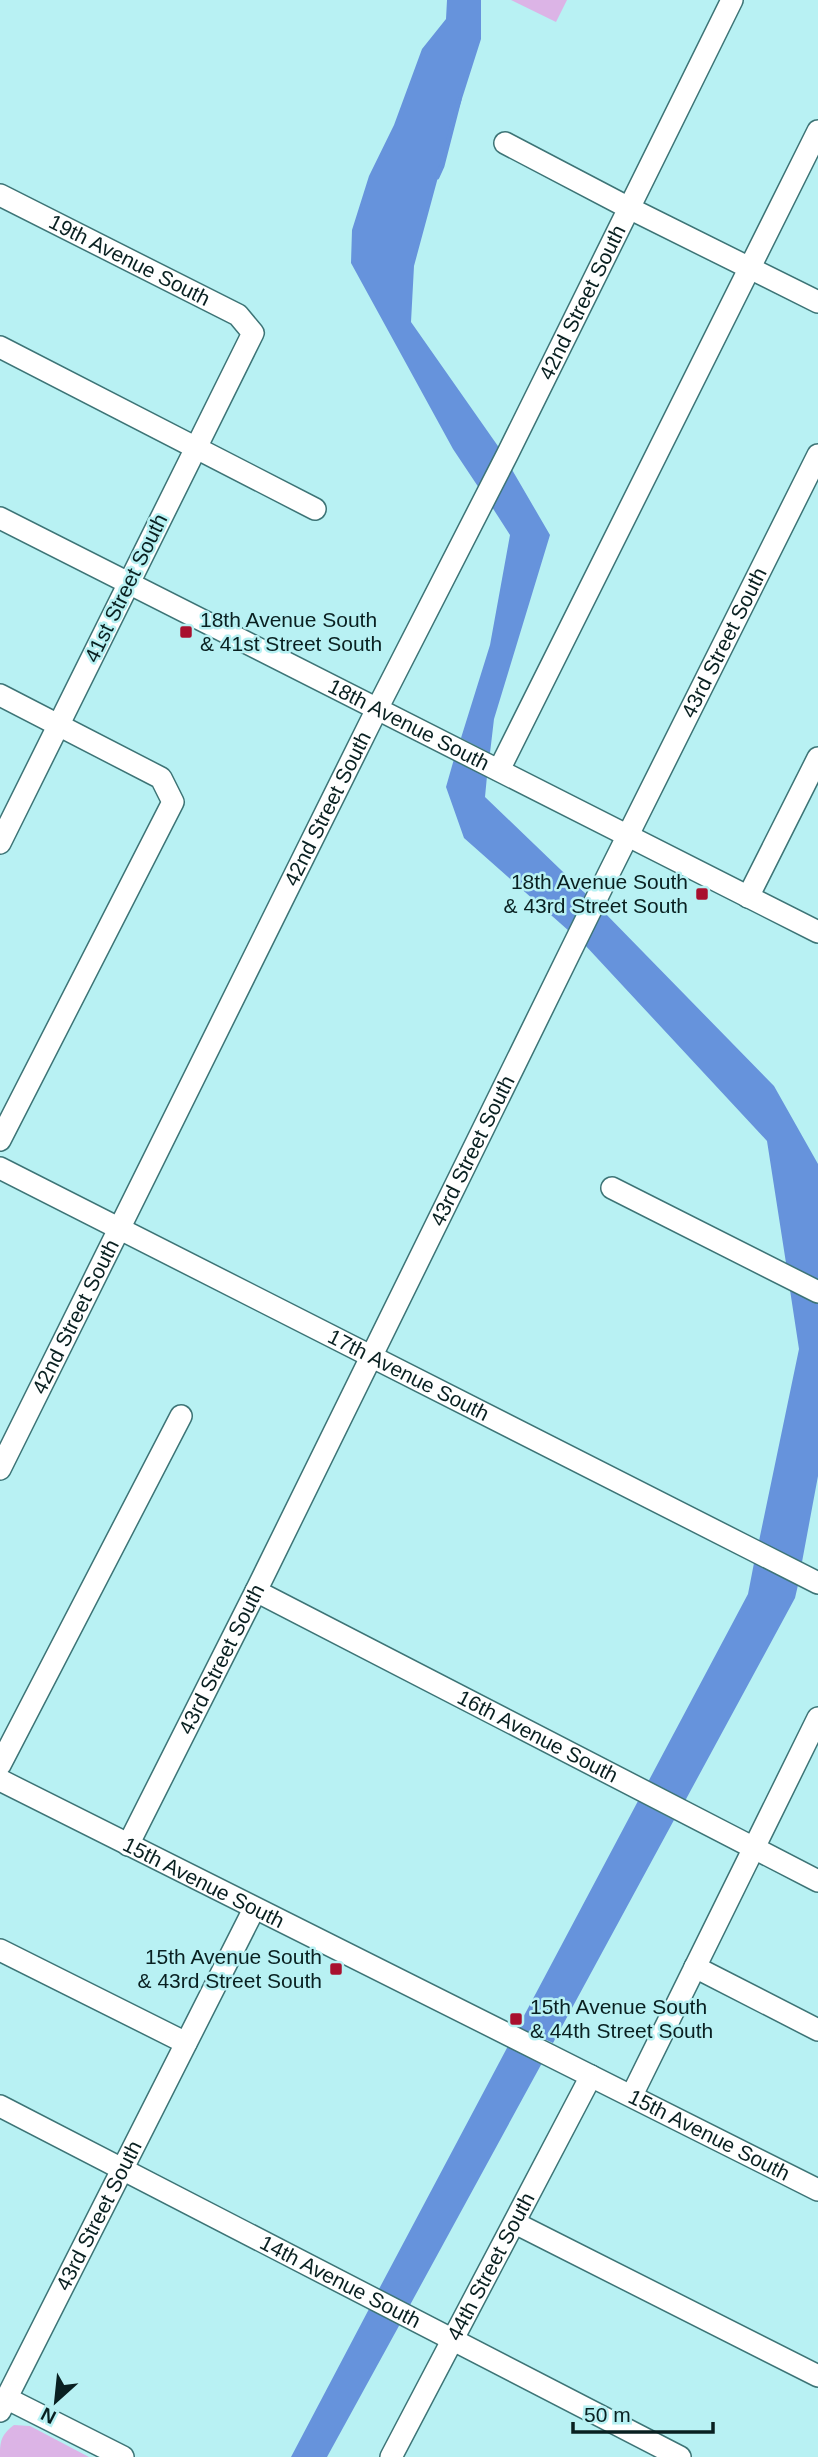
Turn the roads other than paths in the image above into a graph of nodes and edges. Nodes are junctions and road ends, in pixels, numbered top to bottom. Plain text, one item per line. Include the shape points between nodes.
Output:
1 (732, 0) edge
2 (818, 131) edge
3 (505, 143) dead end
4 (0, 195) edge
5 (629, 208) junction
6 (749, 268) junction
7 (818, 302) edge
8 (253, 333) joint
9 (0, 347) edge
10 (197, 446) junction
11 (818, 455) edge
12 (316, 509) dead end
13 (0, 517) edge
14 (129, 582) junction
15 (0, 695) edge
16 (377, 709) junction
17 (59, 724) junction
18 (818, 758) edge
19 (499, 770) junction
20 (627, 836) junction
21 (0, 843) edge
22 (748, 897) junction
23 (818, 932) edge
24 (0, 1140) edge
25 (0, 1168) edge
26 (612, 1188) dead end
27 (121, 1228) junction
28 (818, 1292) edge
29 (371, 1356) junction
30 (181, 1416) dead end
31 (0, 1469) edge
32 (818, 1583) edge
33 (256, 1591) junction
34 (816, 1727) edge
35 (0, 1765) edge
36 (0, 1780) edge
37 (128, 1845) junction
38 (754, 1849) junction
39 (818, 1881) edge
40 (254, 1909) junction
41 (0, 1950) edge
42 (695, 1967) junction
43 (818, 2030) edge
44 (186, 2043) junction
45 (592, 2076) junction
46 (632, 2095) junction
47 (0, 2106) edge
48 (121, 2168) junction
49 (818, 2190) edge
50 (515, 2223) junction
51 (454, 2340) junction
52 (818, 2376) edge
53 (3, 2404) edge
54 (393, 2456) edge
55 (123, 2457) edge
56 (680, 2457) edge

1 - 5 street, 42nd Street South
2 - 6 street
3 - 5 street
4 - 8 street, 19th Avenue South via 238,315
5 - 6 street
5 - 16 street, 42nd Street South
6 - 7 street
6 - 19 street
8 - 10 street, 41st Street South
9 - 10 street
10 - 12 street
10 - 14 street, 41st Street South
11 - 20 street, 43rd Street South
13 - 14 street, 18th Avenue South
14 - 16 street, 18th Avenue South
14 - 17 street, 41st Street South
15 - 17 street
16 - 19 street, 18th Avenue South
16 - 27 street, 42nd Street South
17 - 21 street, 41st Street South
17 - 24 street via 161,778 173,802
18 - 22 street
19 - 20 street, 18th Avenue South
20 - 22 street, 18th Avenue South
20 - 29 street, 43rd Street South
22 - 23 street, 18th Avenue South
25 - 27 street, 17th Avenue South
26 - 28 street
27 - 29 street, 17th Avenue South
27 - 31 street, 42nd Street South
29 - 32 street, 17th Avenue South
29 - 33 street, 43rd Street South
30 - 35 street
33 - 37 street, 43rd Street South
33 - 38 street, 16th Avenue South
34 - 38 street
36 - 37 street, 15th Avenue South
37 - 40 street, 15th Avenue South
38 - 39 street, 16th Avenue South
38 - 42 street
40 - 44 street, 43rd Street South
40 - 45 street, 15th Avenue South
41 - 44 street
42 - 43 street
42 - 46 street
44 - 48 street, 43rd Street South
45 - 46 street, 15th Avenue South
45 - 50 street, 44th Street South
46 - 49 street, 15th Avenue South
47 - 48 street, 14th Avenue South
48 - 51 street, 14th Avenue South
48 - 53 street, 43rd Street South
50 - 51 street, 44th Street South
50 - 52 street
51 - 54 street, 44th Street South
51 - 56 street, 14th Avenue South
53 - 55 street

